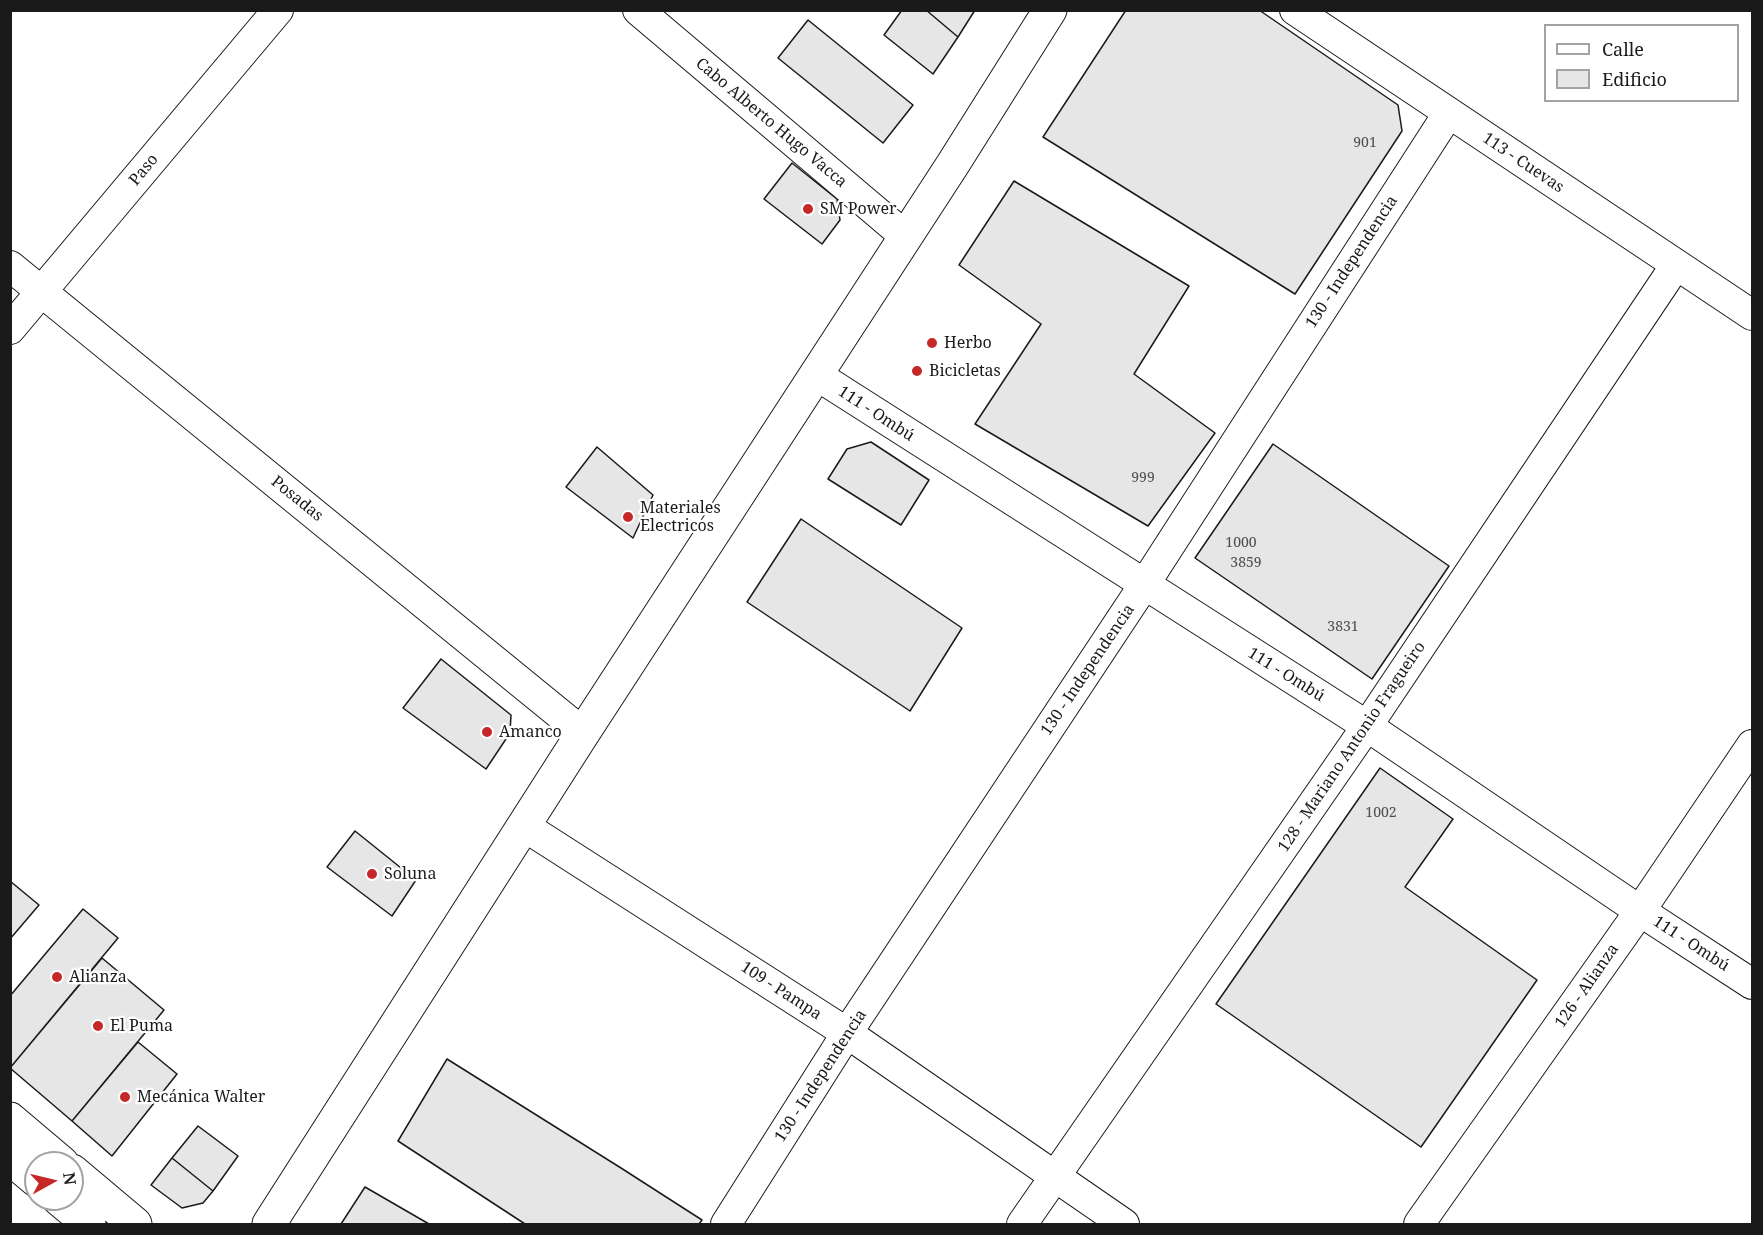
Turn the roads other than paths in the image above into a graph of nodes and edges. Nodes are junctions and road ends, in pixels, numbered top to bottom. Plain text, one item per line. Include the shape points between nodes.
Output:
1 (278, 10) edge
2 (638, 10) edge
3 (1050, 10) edge
4 (1294, 10) edge
5 (1448, 114) junction
6 (905, 236) junction
7 (1676, 265) junction
8 (10, 266) edge
9 (42, 292) junction
10 (1752, 315) edge
11 (10, 329) edge
12 (814, 375) junction
13 (1144, 585) junction
14 (1367, 726) junction
15 (583, 733) junction
16 (1752, 745) edge
17 (524, 826) junction
18 (1640, 911) junction
19 (1752, 984) edge
20 (848, 1033) junction
21 (10, 1119) edge
22 (48, 1151) edge
23 (10, 1158) edge
24 (24, 1170) edge
25 (1054, 1177) junction
26 (84, 1181) edge
27 (73, 1211) edge
28 (89, 1224) edge
29 (135, 1224) edge
30 (269, 1224) edge
31 (726, 1224) edge
32 (1022, 1224) edge
33 (1124, 1224) edge
34 (1419, 1224) edge

1 - 9 street, Paso
2 - 6 street, Cabo Alberto Hugo Vacca
3 - 6 main road
4 - 5 street, 113 - Cuevas
5 - 7 street, 113 - Cuevas
5 - 13 street, 130 - Independencia
6 - 12 main road
7 - 10 street, 113 - Cuevas
7 - 14 street, 128 - Mariano Antonio Fragueiro
8 - 9 street, Posadas
9 - 11 street, Paso
9 - 15 street, Posadas
12 - 13 street, 111 - Ombú
12 - 15 main road
13 - 14 street, 111 - Ombú
13 - 20 street, 130 - Independencia
14 - 18 street, 111 - Ombú
14 - 25 street, 128 - Mariano Antonio Fragueiro
15 - 17 main road
16 - 18 street, 126 - Alianza
17 - 20 street, 109 - Pampa
17 - 30 main road
18 - 19 street, 111 - Ombú
18 - 34 street, 126 - Alianza
20 - 25 street, 109 - Pampa
20 - 31 street, 130 - Independencia
21 - 22 main road
23 - 24 main road
25 - 32 street, 128 - Mariano Antonio Fragueiro
25 - 33 street, 109 - Pampa
26 - 29 main road
27 - 28 main road

